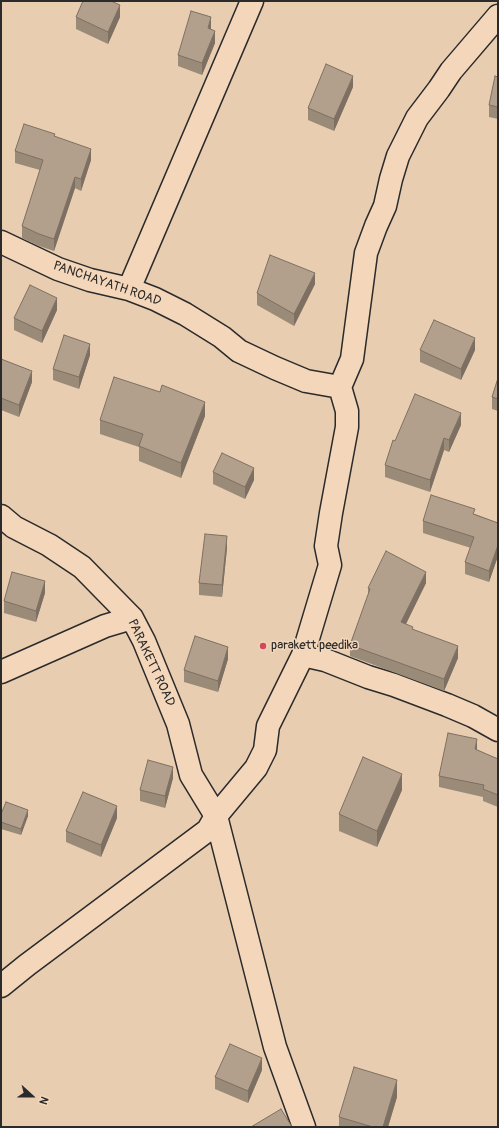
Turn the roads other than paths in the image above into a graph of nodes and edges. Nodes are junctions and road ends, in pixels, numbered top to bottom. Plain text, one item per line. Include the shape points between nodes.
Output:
1 (252, 1) edge
2 (498, 16) edge
3 (1, 242) edge
4 (129, 289) junction
5 (340, 387) junction
6 (1, 516) edge
7 (132, 618) junction
8 (303, 655) junction
9 (1, 672) edge
10 (498, 730) edge
11 (216, 816) junction
12 (1, 986) edge
13 (304, 1127) edge

1 - 4 street
2 - 5 street via 451,71 417,118 398,156 385,206 366,253 352,359
3 - 4 street, PANCHAYATH ROAD via 58,269
4 - 5 street, PANCHAYATH ROAD via 155,298 185,314 239,351 275,368 306,381
5 - 8 street via 347,411 347,427 326,546 330,566
6 - 7 street, PARAKETT ROAD via 14,527 49,545 82,567
7 - 9 street via 105,626
7 - 11 street, PARAKETT ROAD via 156,668 178,724 191,775
8 - 10 street via 326,660 447,705
8 - 11 street via 268,726 265,750 256,768
11 - 12 street via 208,830
11 - 13 street, PARAKETT ROAD via 275,1047

